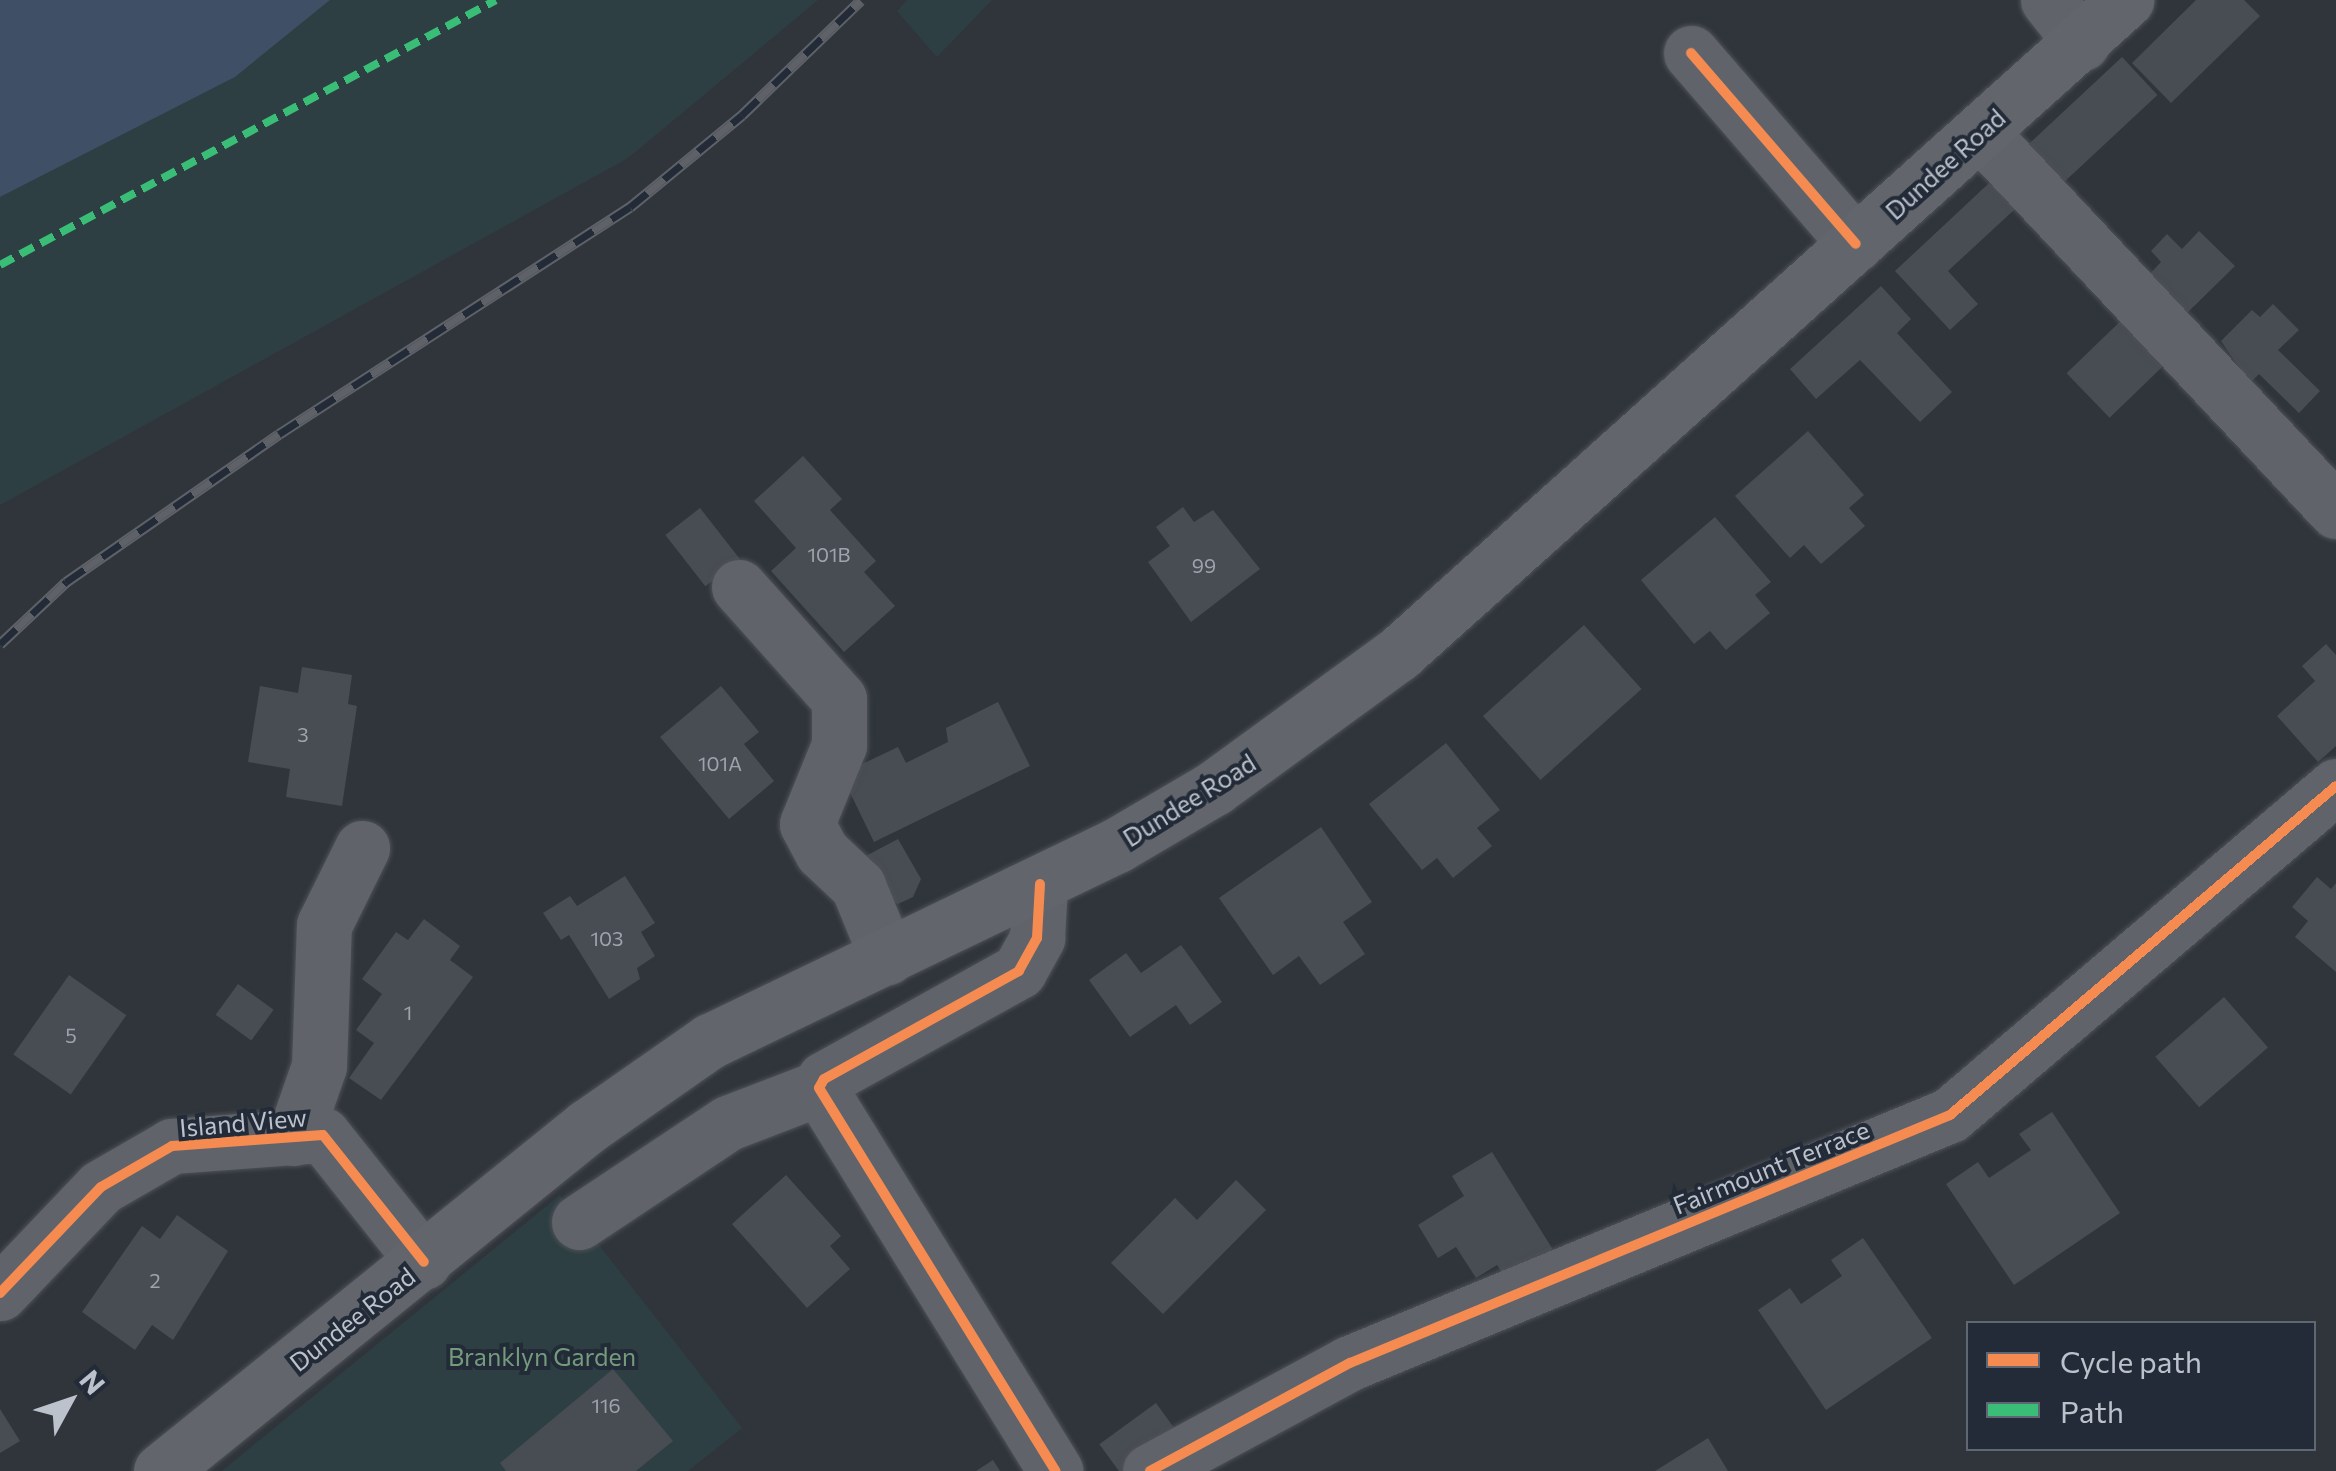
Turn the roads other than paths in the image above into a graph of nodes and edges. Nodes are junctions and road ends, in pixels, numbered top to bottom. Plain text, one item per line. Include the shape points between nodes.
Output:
1 (2048, 0) edge
2 (2126, 0) edge
3 (2082, 43) junction
4 (1691, 53) dead end
5 (1980, 132) junction
6 (1856, 244) junction
7 (2336, 511) edge
8 (739, 587) dead end
9 (2307, 800) edge
10 (362, 848) dead end
11 (1040, 884) junction
12 (887, 957) junction
13 (819, 1088) junction
14 (294, 1138) junction
15 (579, 1222) dead end
16 (424, 1262) junction
17 (0, 1293) edge
18 (1181, 1463) edge
19 (161, 1471) edge
20 (1056, 1471) edge

1 - 3 street
2 - 3 main road, Dundee Road
3 - 5 main road, Dundee Road
4 - 6 street
5 - 6 main road, Dundee Road
5 - 7 street
6 - 11 main road, Dundee Road via 1398,654 1214,788
8 - 12 street via 839,700 839,746 807,824 822,852 858,886
9 - 18 street, Fairmount Terrace via 1950,1114 1815,1152 1350,1363
10 - 14 street via 324,925 319,1066
11 - 12 main road, Dundee Road
11 - 13 street via 1037,938 1020,971 824,1079
12 - 16 main road, Dundee Road via 710,1041 588,1126
13 - 15 street via 728,1123
13 - 20 street
14 - 16 street, Island View via 323,1136
14 - 17 street, Island View via 172,1146 101,1187
16 - 19 main road, Dundee Road

